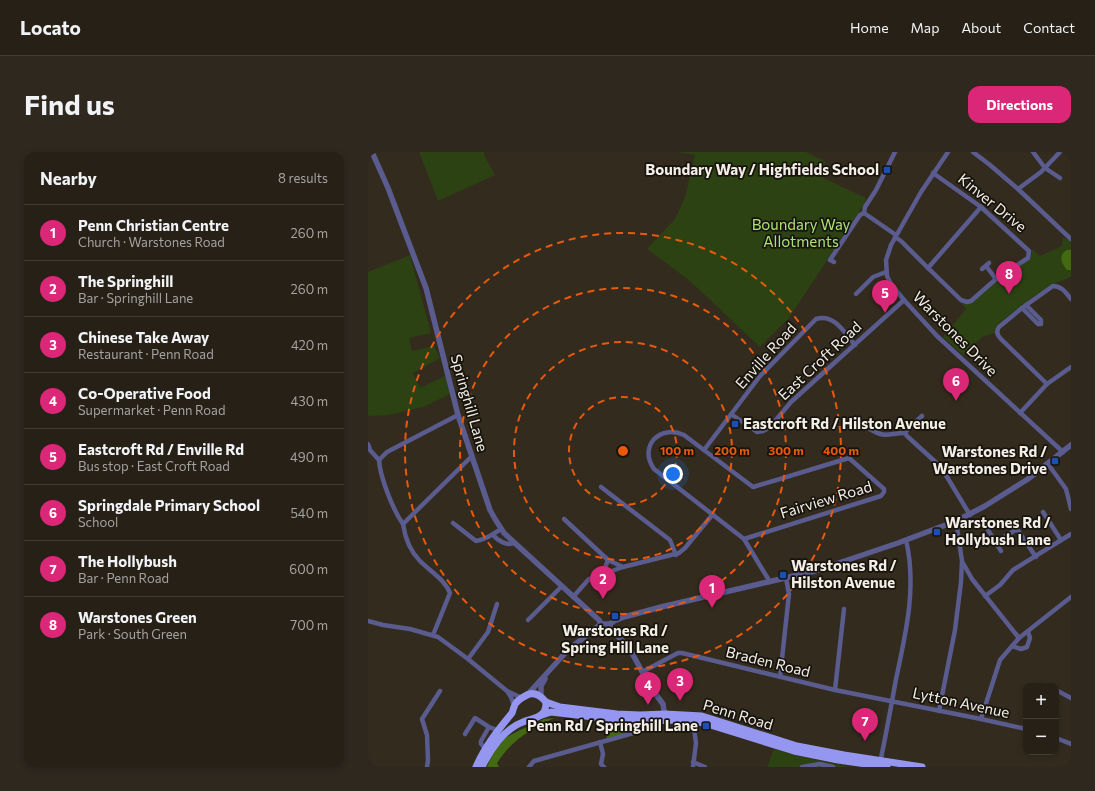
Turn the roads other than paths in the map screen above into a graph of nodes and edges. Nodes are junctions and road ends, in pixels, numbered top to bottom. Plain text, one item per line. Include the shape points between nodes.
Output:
1 (372, 152) edge
2 (895, 152) edge
3 (948, 152) edge
4 (973, 152) edge
5 (1033, 152) edge
6 (1060, 152) edge
7 (1045, 168) junction
8 (934, 173) junction
9 (1060, 178) dead end
10 (1018, 189) junction
11 (980, 207) junction
12 (864, 213) junction
13 (895, 236) junction
14 (1071, 239) edge
15 (834, 262) dead end
16 (985, 266) dead end
17 (928, 268) junction
18 (886, 272) junction
19 (996, 280) junction
20 (856, 294) dead end
21 (1071, 299) edge
22 (904, 300) junction
23 (855, 345) junction
24 (1071, 366) edge
25 (1048, 384) junction
26 (1020, 413) junction
27 (731, 414) junction
28 (458, 415) junction
29 (922, 416) dead end
30 (870, 429) dead end
31 (905, 433) junction
32 (368, 444) edge
33 (1071, 445) edge
34 (369, 450) edge
35 (704, 450) junction
36 (1063, 452) junction
37 (472, 456) junction
38 (379, 460) junction
39 (1048, 464) junction
40 (601, 487) dead end
41 (1071, 509) edge
42 (1043, 512) dead end
43 (713, 514) junction
44 (970, 515) junction
45 (564, 519) dead end
46 (956, 521) junction
47 (453, 523) dead end
48 (403, 524) junction
49 (1022, 526) dead end
50 (501, 529) junction
51 (1017, 529) junction
52 (988, 530) dead end
53 (1071, 534) edge
54 (493, 535) junction
55 (744, 540) junction
56 (906, 540) junction
57 (1061, 540) junction
58 (996, 542) junction
59 (514, 543) junction
60 (1001, 551) dead end
61 (676, 555) junction
62 (1036, 557) junction
63 (608, 560) junction
64 (962, 561) junction
65 (623, 567) junction
66 (604, 573) junction
67 (786, 578) junction
68 (972, 579) junction
69 (770, 582) junction
70 (961, 582) junction
71 (561, 587) junction
72 (985, 596) junction
73 (1071, 597) edge
74 (573, 598) junction
75 (498, 607) dead end
76 (844, 609) dead end
77 (528, 620) dead end
78 (368, 621) edge
79 (601, 624) junction
80 (610, 624) junction
81 (1028, 632) junction
82 (433, 634) junction
83 (1019, 638) junction
84 (1012, 646) junction
85 (468, 658) junction
86 (642, 672) junction
87 (547, 673) junction
88 (780, 677) junction
89 (835, 690) junction
90 (440, 691) dead end
91 (507, 691) junction
92 (1059, 692) edge
93 (524, 697) junction
94 (1071, 698) edge
95 (543, 699) junction
96 (892, 701) junction
97 (513, 708) junction
98 (939, 710) junction
99 (542, 714) junction
100 (665, 717) junction
101 (635, 718) junction
102 (981, 719) junction
103 (524, 721) junction
104 (693, 721) junction
105 (489, 727) junction
106 (1023, 728) edge
107 (497, 730) junction
108 (465, 734) dead end
109 (1059, 739) edge
110 (600, 742) junction
111 (1071, 744) edge
112 (485, 748) junction
113 (530, 765) edge
114 (693, 765) edge
115 (880, 765) edge
116 (427, 767) edge
117 (476, 767) edge
118 (482, 767) edge
119 (604, 767) edge
120 (705, 767) edge
121 (802, 767) edge
122 (833, 767) edge
123 (887, 767) edge
124 (922, 767) edge

1 - 28 street, Springhill Lane via 426,288
2 - 12 street
3 - 8 street
4 - 10 street
5 - 7 street
6 - 7 street
7 - 9 street
7 - 10 street
8 - 11 street, Kinver Drive
8 - 13 street
10 - 14 street
11 - 17 street
11 - 19 street, Kinver Drive via 1029,251 1026,260
12 - 13 street
12 - 15 street via 860,215 830,260
13 - 17 street
13 - 18 street via 886,255
16 - 19 street
17 - 19 street via 961,300 967,302
18 - 20 street via 873,277
18 - 22 street, Warstones Drive via 891,284
21 - 25 street via 1060,286 1053,286 999,326 997,333 1000,339
22 - 23 street, East Croft Road
22 - 26 street, Warstones Drive via 942,341
23 - 27 street, East Croft Road via 791,402 767,430 756,432
23 - 27 street, Enville Road via 833,320 824,317 816,319 760,376
24 - 25 street
25 - 26 street
26 - 36 street, Warstones Drive
27 - 35 street, Enville Road
28 - 37 street, Springhill Lane
28 - 38 street via 387,452
29 - 31 street
30 - 31 street via 886,436
31 - 44 street via 941,467
32 - 34 street
33 - 36 street
34 - 38 street
35 - 43 street via 684,435 669,432 654,439 648,452 650,463 658,473
35 - 55 street, Fairview Road via 751,486 756,487 849,458 884,489 881,496
36 - 39 street
37 - 48 street
37 - 50 street, Springhill Lane via 490,510
38 - 48 street via 379,469 397,516
39 - 41 street via 1066,489
39 - 44 street
40 - 61 street via 670,540
42 - 57 street
43 - 55 street
43 - 61 street
44 - 46 street
45 - 63 street
46 - 56 street
46 - 64 street
47 - 54 street via 476,540
48 - 82 street via 406,539 416,556 440,579 450,593
49 - 51 street
50 - 54 street
50 - 59 street, Springhill Lane
51 - 58 street
51 - 62 street
52 - 58 street
53 - 57 street
54 - 59 street via 504,542
55 - 69 street
56 - 67 street via 840,563
56 - 96 street via 910,575 908,620
57 - 62 street
58 - 60 street
59 - 71 street, Springhill Lane
61 - 65 street
62 - 72 street via 1013,570 1000,585
63 - 65 street
63 - 66 street
64 - 68 street
64 - 70 street
65 - 66 street
66 - 74 street via 589,579
67 - 69 street
67 - 88 street via 789,594
68 - 70 street
68 - 72 street
69 - 80 street via 661,607 624,617
70 - 98 street via 955,630
71 - 74 street, Springhill Lane
71 - 77 street
72 - 83 street
73 - 81 street
74 - 79 street, Springhill Lane
75 - 85 street via 488,632
76 - 89 street
78 - 82 street
79 - 80 street
79 - 87 street via 568,650
80 - 86 street via 610,628 628,647
81 - 83 street
81 - 84 street via 1030,638 1027,647 1021,649
82 - 85 street
83 - 84 street
84 - 102 street via 1000,660
85 - 91 street
86 - 88 street, Braden Road via 682,653
86 - 100 street via 663,704
87 - 93 street
87 - 95 street via 541,686
88 - 89 street, Braden Road
89 - 96 street, Braden Road
90 - 116 street via 422,719 427,735
91 - 93 street
91 - 97 street via 511,696
92 - 94 street
93 - 95 highway via 536,694
93 - 97 highway
95 - 99 highway via 545,710
95 - 101 highway, Penn Road via 554,705
96 - 98 street, Lytton Avenue
96 - 115 street
97 - 103 highway via 517,716
97 - 107 highway
98 - 102 street, Lytton Avenue
99 - 101 highway, Penn Road via 551,712 602,718
99 - 103 highway
100 - 101 highway, Penn Road
100 - 104 highway, Penn Road
100 - 115 highway, Penn Road via 702,716 797,746
101 - 110 street via 637,732
102 - 106 street, Lytton Avenue
103 - 118 highway via 514,726 497,742
104 - 114 street via 696,743
104 - 115 highway, Penn Road via 794,752
105 - 107 street
105 - 108 street via 475,718
105 - 112 street via 481,741
107 - 112 highway
109 - 111 street
110 - 113 street via 534,761
110 - 119 street
112 - 117 highway
114 - 120 street
115 - 123 highway, Penn Road
115 - 124 highway, Penn Road
121 - 122 street via 820,764

